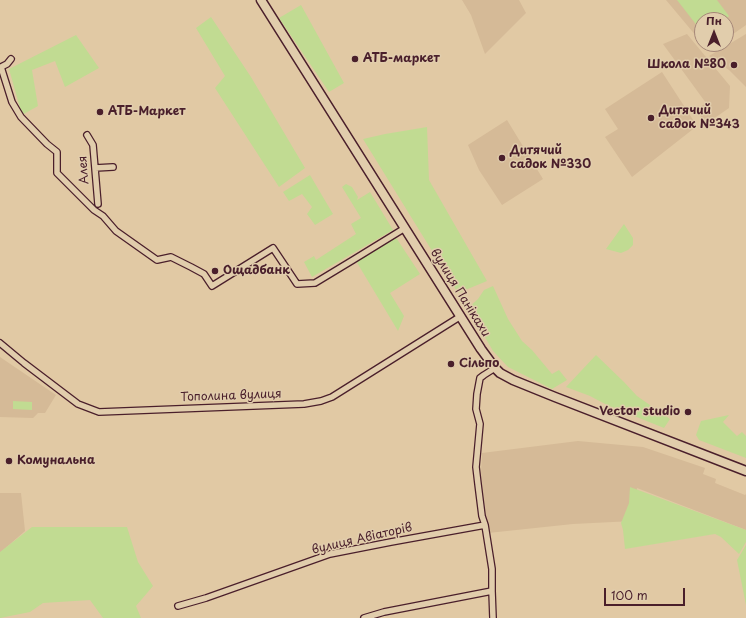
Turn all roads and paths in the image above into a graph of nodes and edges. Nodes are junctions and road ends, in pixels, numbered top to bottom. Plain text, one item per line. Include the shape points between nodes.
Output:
1 (261, 0) edge
2 (11, 59) dead end
3 (87, 135) dead end
4 (112, 167) dead end
5 (95, 168) junction
6 (98, 204) dead end
7 (405, 228) junction
8 (461, 316) junction
9 (0, 343) edge
10 (495, 368) junction
11 (746, 471) edge
12 (485, 525) junction
13 (492, 591) junction
14 (178, 606) dead end
15 (364, 618) edge
16 (493, 618) edge

1 - 7 street, вулиця Панікахи
2 - 7 street via 1,67 12,102 21,117 57,152 57,173 116,231 157,260 171,257 191,266 204,274 212,286 273,248 297,284 315,283
3 - 5 street, Алея via 93,145
4 - 5 street
5 - 6 street, Алея
7 - 8 street, вулиця Панікахи
8 - 9 street, Тополина вулиця via 332,397 304,404 99,412 78,404
8 - 10 street, вулиця Панікахи
10 - 11 street, вулиця Панікахи via 506,377 520,383
10 - 12 street via 480,378 477,404 480,424 476,467
12 - 13 street via 492,569
12 - 14 street, вулиця Авіаторів via 330,554
13 - 15 street
13 - 16 street

